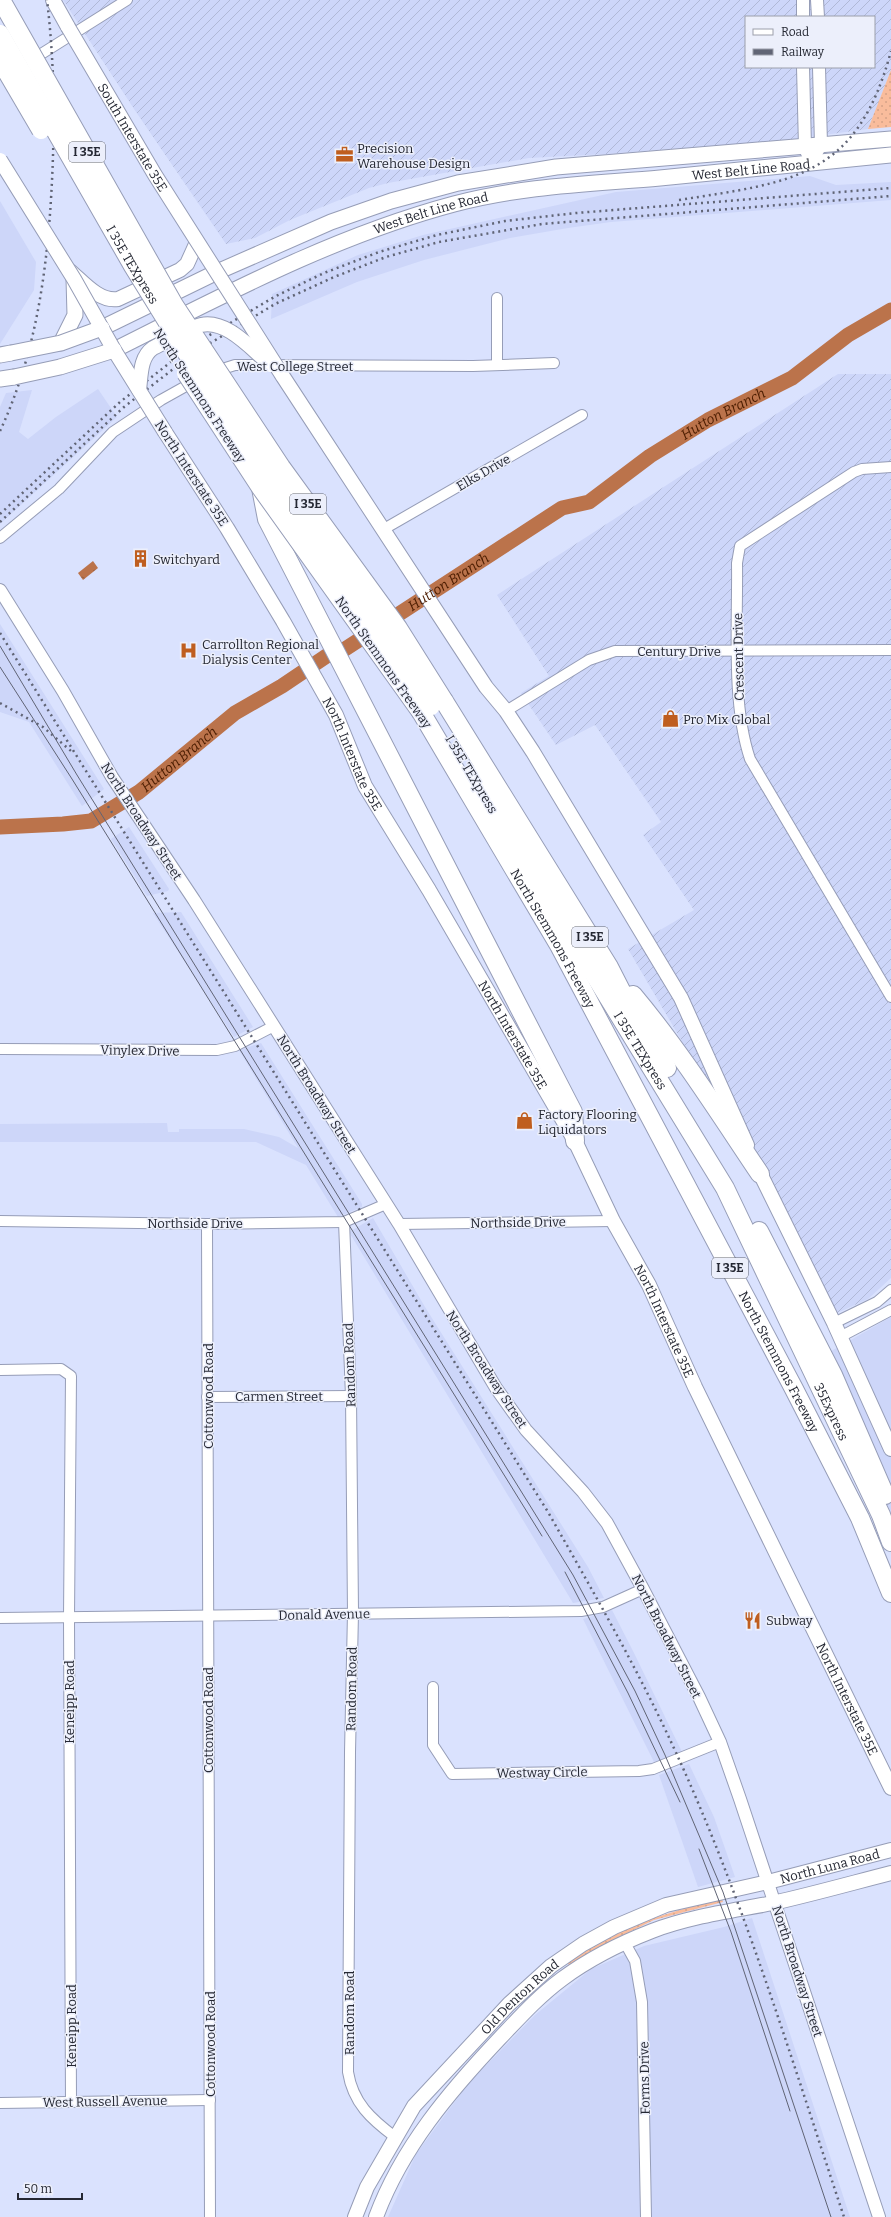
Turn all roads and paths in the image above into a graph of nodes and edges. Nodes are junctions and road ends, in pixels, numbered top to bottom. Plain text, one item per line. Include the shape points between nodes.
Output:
1 (1, 0) edge
2 (53, 0) edge
3 (127, 0) edge
4 (803, 0) edge
5 (817, 0) edge
6 (818, 15) edge
7 (803, 16) edge
8 (0, 34) edge
9 (0, 60) edge
10 (803, 68) edge
11 (819, 68) edge
12 (0, 80) edge
13 (891, 139) edge
14 (821, 145) junction
15 (805, 147) junction
16 (891, 155) edge
17 (0, 160) edge
18 (810, 164) junction
19 (516, 173) junction
20 (519, 191) junction
21 (197, 242) junction
22 (217, 272) junction
23 (72, 275) junction
24 (229, 292) junction
25 (497, 298) dead end
26 (102, 328) junction
27 (61, 343) junction
28 (114, 350) junction
29 (0, 355) edge
30 (554, 363) dead end
31 (497, 365) junction
32 (282, 375) junction
33 (0, 379) edge
34 (139, 390) junction
35 (582, 415) dead end
36 (891, 467) edge
37 (261, 488) junction
38 (384, 530) junction
39 (0, 538) edge
40 (0, 590) edge
41 (891, 650) edge
42 (738, 651) junction
43 (432, 706) junction
44 (506, 711) junction
45 (610, 967) junction
46 (891, 997) edge
47 (274, 1026) junction
48 (0, 1049) edge
49 (575, 1141) junction
50 (760, 1174) junction
51 (386, 1204) junction
52 (0, 1221) edge
53 (612, 1221) junction
54 (344, 1222) junction
55 (207, 1224) junction
56 (399, 1224) junction
57 (771, 1283) joint
58 (891, 1290) edge
59 (891, 1310) edge
60 (834, 1323) junction
61 (840, 1337) junction
62 (0, 1370) edge
63 (351, 1396) junction
64 (208, 1397) junction
65 (891, 1449) edge
66 (891, 1511) edge
67 (891, 1542) edge
68 (643, 1589) junction
69 (891, 1593) edge
70 (353, 1613) junction
71 (208, 1616) junction
72 (0, 1618) edge
73 (69, 1618) junction
74 (433, 1687) dead end
75 (720, 1742) junction
76 (891, 1788) edge
77 (888, 1851) edge
78 (891, 1872) edge
79 (768, 1882) junction
80 (775, 1902) junction
81 (625, 1943) junction
82 (551, 1966) junction
83 (562, 1979) junction
84 (210, 2100) junction
85 (0, 2102) edge
86 (71, 2102) junction
87 (395, 2137) junction
88 (210, 2217) edge
89 (355, 2217) edge
90 (376, 2217) edge
91 (646, 2217) edge
92 (879, 2217) edge

1 - 43 highway, North Stemmons Freeway / I 35E, bridge via 174,305 280,468 398,628
2 - 21 main road, South Interstate 35E, bridge
3 - 12 street
4 - 7 street
5 - 6 street
6 - 7 street
8 - 43 highway, I 35E TEXpress, bridge via 133,266 186,352
9 - 37 highway, North Stemmons Freeway / I 35E, bridge via 151,320
10 - 15 street
11 - 14 street
13 - 14 main road, West Belt Line Road
14 - 15 main road, West Belt Line Road
14 - 18 street
15 - 18 street
15 - 19 main road, West Belt Line Road via 578,165
16 - 18 main road, West Belt Line Road
17 - 23 main road, bridge
18 - 20 main road, West Belt Line Road
19 - 20 main road
19 - 22 main road, West Belt Line Road via 469,181 374,206
20 - 24 main road, West Belt Line Road via 419,214 356,235
21 - 22 main road, South Interstate 35E, bridge
21 - 23 main road, bridge via 187,264 180,270 118,299 100,296
22 - 24 main road, bridge
22 - 26 main road, West Belt Line Road, bridge
23 - 26 main road, bridge
23 - 27 main road, bridge via 75,315
24 - 28 main road, West Belt Line Road, bridge
24 - 32 main road, bridge
25 - 31 street
26 - 27 main road, West Belt Line Road, bridge
26 - 28 main road, North Interstate 35E, bridge
27 - 29 main road, West Belt Line Road, bridge
28 - 33 main road, West Belt Line Road, bridge via 47,371
28 - 34 main road, North Interstate 35E, bridge
30 - 31 street, West College Street
31 - 39 street, West College Street via 236,365 216,370 161,400 113,432 59,489
32 - 34 main road, bridge via 226,328 207,324 195,327 147,354
32 - 38 main road
34 - 49 main road, North Interstate 35E, bridge via 228,528 295,642 329,703 365,786 429,890
35 - 38 street, Elks Drive
36 - 42 street, Crescent Drive via 854,472 740,546 737,563
37 - 43 highway, North Stemmons Freeway / I 35E, bridge
37 - 49 highway via 267,520 573,1112
38 - 44 main road via 486,687
40 - 47 street, North Broadway Street via 63,691 112,777
41 - 42 street, Century Drive
42 - 44 street, Century Drive via 615,651 588,660
42 - 46 street, Crescent Drive via 741,726 750,759
43 - 45 highway, North Stemmons Freeway / I 35E
43 - 57 highway, I 35E TEXpress via 725,1188
43 - 69 highway, North Stemmons Freeway / I 35E via 798,1395 860,1518
44 - 50 main road via 597,855 681,998
45 - 50 highway via 651,1017
45 - 66 highway, North Stemmons Freeway / I 35E via 630,1006 730,1176 788,1286 833,1375
47 - 48 street, Vinylex Drive via 235,1046 217,1050
47 - 51 street, North Broadway Street
49 - 53 main road, North Interstate 35E
50 - 60 main road
51 - 54 street, Northside Drive
51 - 56 street, North Broadway Street
52 - 55 street, Northside Drive
53 - 56 street, Northside Drive
53 - 76 main road, North Interstate 35E via 648,1285 695,1387
54 - 55 street, Northside Drive
54 - 63 street, Random Road
55 - 64 street, Cottonwood Road
56 - 68 street, North Broadway Street via 506,1403 526,1430 583,1492 607,1523
57 - 67 highway, 35Express via 881,1515
58 - 60 street via 877,1302
59 - 61 street
60 - 61 main road
61 - 65 main road
62 - 73 street, Keneipp Road via 62,1369 70,1376
63 - 64 street, Carmen Street
63 - 70 street, Random Road
64 - 71 street, Cottonwood Road
68 - 70 street, Donald Avenue via 603,1607 581,1611
68 - 75 street, North Broadway Street
70 - 71 street, Donald Avenue
70 - 87 street, Random Road via 348,2072 353,2091 365,2113
71 - 73 street, Donald Avenue
71 - 84 street, Cottonwood Road
72 - 73 street, Donald Avenue
73 - 86 street, Keneipp Road
74 - 75 street, Westway Circle via 433,1745 452,1774 640,1771
75 - 79 street, North Broadway Street
77 - 79 main road, North Luna Road
78 - 80 main road, North Luna Road
79 - 80 street, North Broadway Street
79 - 82 main road, Old Denton Road via 666,1905 614,1927
80 - 81 main road, Old Denton Road via 682,1922
80 - 92 street, North Broadway Street
81 - 83 main road, Old Denton Road via 591,1960
81 - 91 street, Forms Drive via 635,1961 642,2002
82 - 83 main road
82 - 87 main road, Old Denton Road via 509,2004 436,2080 410,2111
83 - 90 main road, Old Denton Road via 530,2007 483,2056 429,2118 403,2160
84 - 86 street, West Russell Avenue
84 - 88 street, Cottonwood Road
85 - 86 street, West Russell Avenue
87 - 89 main road, Old Denton Road via 367,2187

